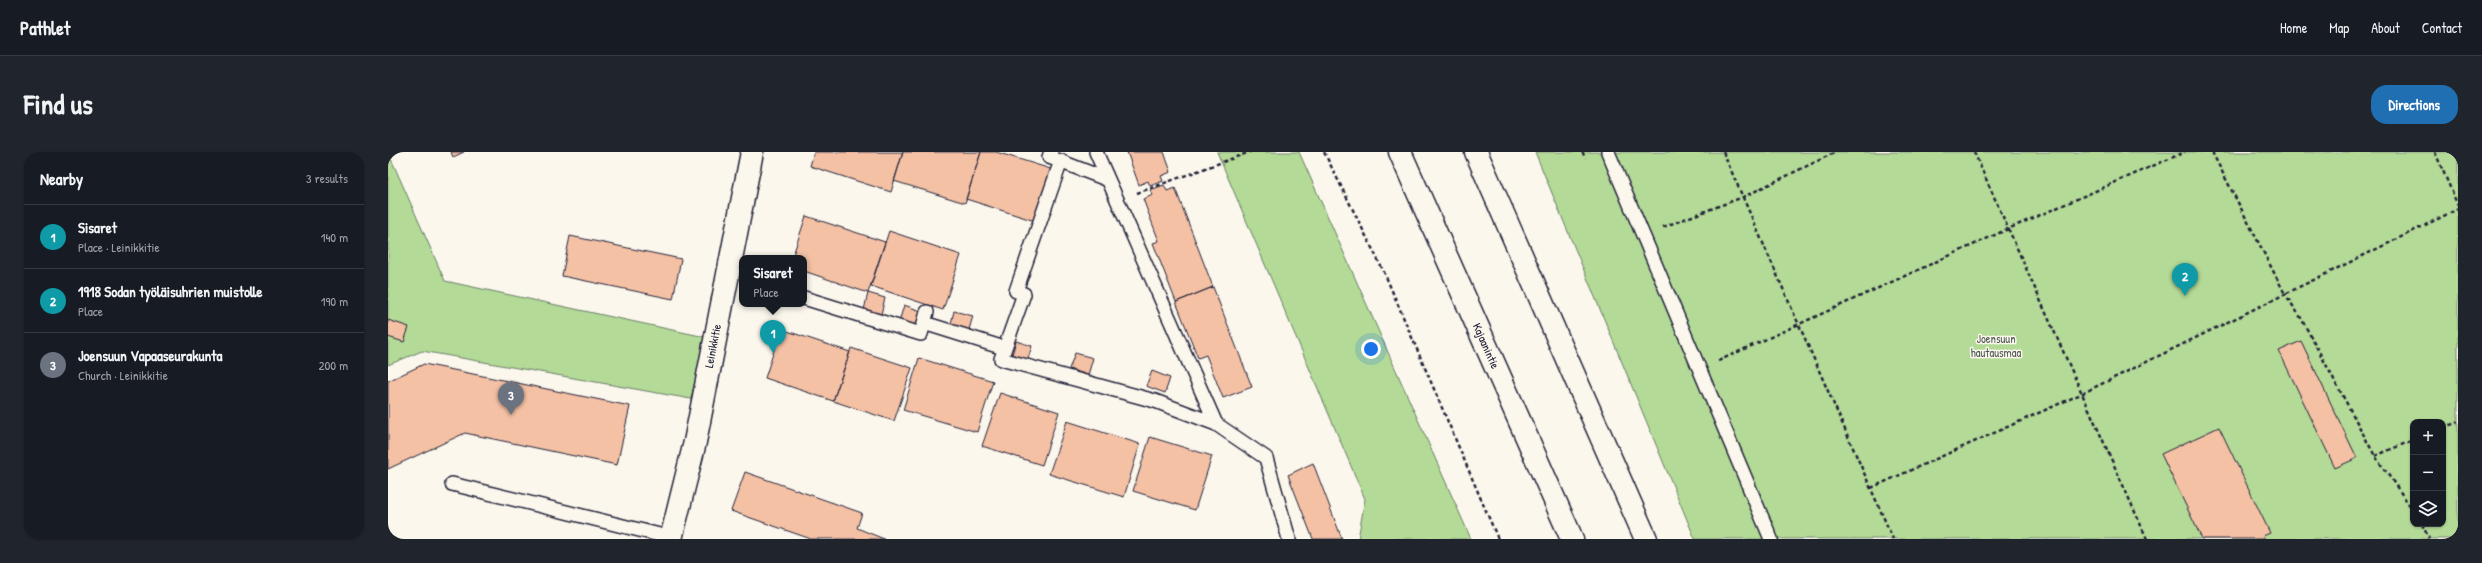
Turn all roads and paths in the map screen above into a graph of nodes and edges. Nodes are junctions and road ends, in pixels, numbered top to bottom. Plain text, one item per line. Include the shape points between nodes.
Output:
1 (752, 152) edge
2 (1051, 152) edge
3 (1096, 152) edge
4 (1250, 152) edge
5 (1324, 152) edge
6 (1400, 152) edge
7 (1476, 152) edge
8 (1608, 152) edge
9 (1723, 152) edge
10 (1836, 152) edge
11 (1974, 152) edge
12 (2185, 152) edge
13 (2212, 152) edge
14 (2435, 152) edge
15 (1061, 161) junction
16 (1106, 179) junction
17 (1743, 197) junction
18 (1116, 201) junction
19 (2458, 208) edge
20 (2008, 229) junction
21 (1643, 235) junction
22 (734, 277) edge
23 (2285, 294) junction
24 (807, 299) edge
25 (1799, 324) junction
26 (1004, 348) junction
27 (1700, 369) junction
28 (2080, 394) junction
29 (2458, 422) edge
30 (1216, 424) junction
31 (2446, 427) edge
32 (2410, 441) edge
33 (2375, 456) junction
34 (452, 484) dead end
35 (1871, 488) junction
36 (2410, 506) edge
37 (2423, 527) edge
38 (671, 538) edge
39 (2146, 538) edge
40 (1289, 539) edge
41 (1498, 539) edge
42 (1572, 539) edge
43 (1646, 539) edge
44 (1772, 539) edge
45 (1893, 539) edge
46 (2429, 539) edge

1 - 22 main road, Leinikkitie
2 - 15 lane via 1049,157
3 - 16 lane
4 - 18 path
5 - 41 path via 1384,272
6 - 42 main road, Kajaanintie
7 - 43 main road
8 - 21 lane
9 - 17 path
10 - 17 path
11 - 20 path
12 - 20 path
13 - 23 path
14 - 19 path
15 - 16 lane
15 - 26 lane via 1016,292 1024,294
16 - 18 lane
17 - 21 path
17 - 25 path
18 - 30 lane
19 - 23 path
20 - 25 path
20 - 28 path
21 - 27 lane
22 - 38 main road, Leinikkitie
23 - 28 path
23 - 33 path via 2301,318
24 - 26 lane via 921,334 925,318
25 - 27 path
25 - 35 path
26 - 30 lane via 1001,359 1155,401
27 - 44 lane
28 - 35 path
28 - 39 path
29 - 31 path
30 - 40 lane via 1266,458
32 - 33 path
33 - 36 path
34 - 38 lane
35 - 45 path
37 - 46 path

